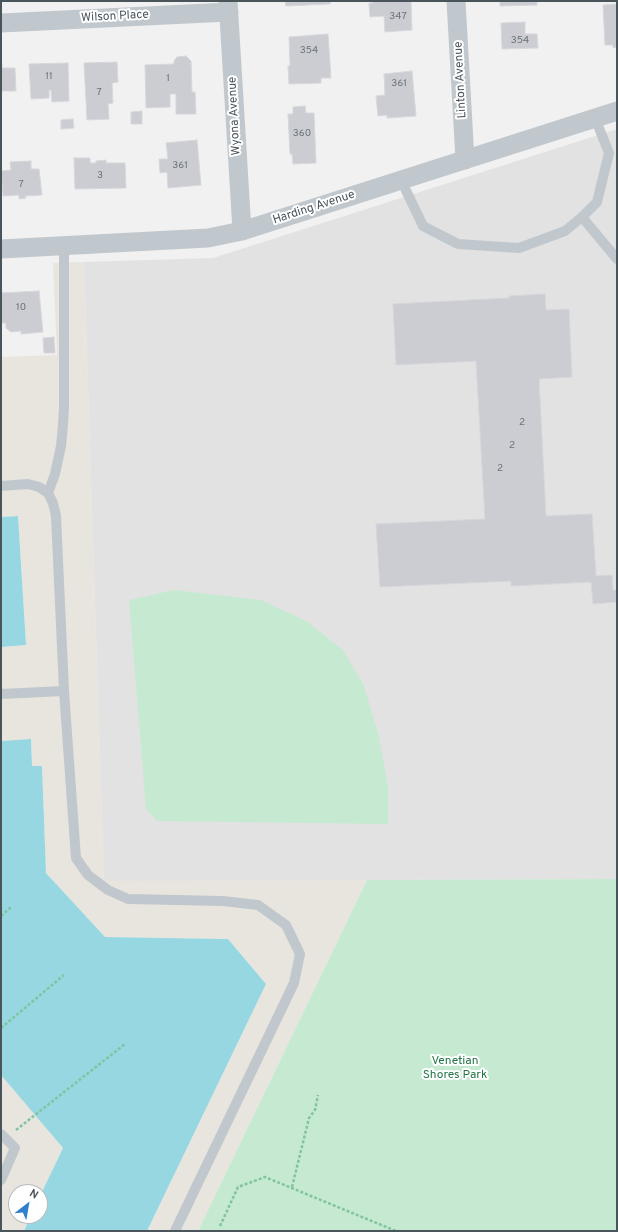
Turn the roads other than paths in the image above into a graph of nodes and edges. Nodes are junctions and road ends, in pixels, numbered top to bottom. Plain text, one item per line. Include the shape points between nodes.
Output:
1 (456, 1) edge
2 (228, 6) edge
3 (1, 23) edge
4 (617, 111) edge
5 (595, 118) junction
6 (465, 160) junction
7 (401, 180) junction
8 (582, 218) junction
9 (242, 231) junction
10 (64, 246) junction
11 (1, 249) edge
12 (617, 259) edge
13 (1, 486) edge
14 (48, 493) junction
15 (64, 691) junction
16 (1, 694) edge
17 (1, 1134) edge
18 (1, 1180) edge
19 (175, 1231) edge

1 - 6 street, Linton Avenue
2 - 3 street, Wilson Place
2 - 9 street, Wyona Avenue
4 - 5 street, Harding Avenue
5 - 6 street, Harding Avenue
5 - 8 lane via 608,153 597,202
6 - 7 street, Harding Avenue
7 - 8 lane via 422,226 458,244 520,248 565,231
7 - 9 street, Harding Avenue
8 - 12 lane
9 - 10 street, Harding Avenue via 208,238
10 - 11 street, Harding Avenue
10 - 14 lane via 63,425 55,474
13 - 14 lane via 28,484
14 - 15 lane via 56,516
15 - 16 lane
15 - 19 lane via 76,858 88,875 108,890 128,899 223,901 258,905 286,925 300,954 294,983
17 - 18 lane via 15,1148

